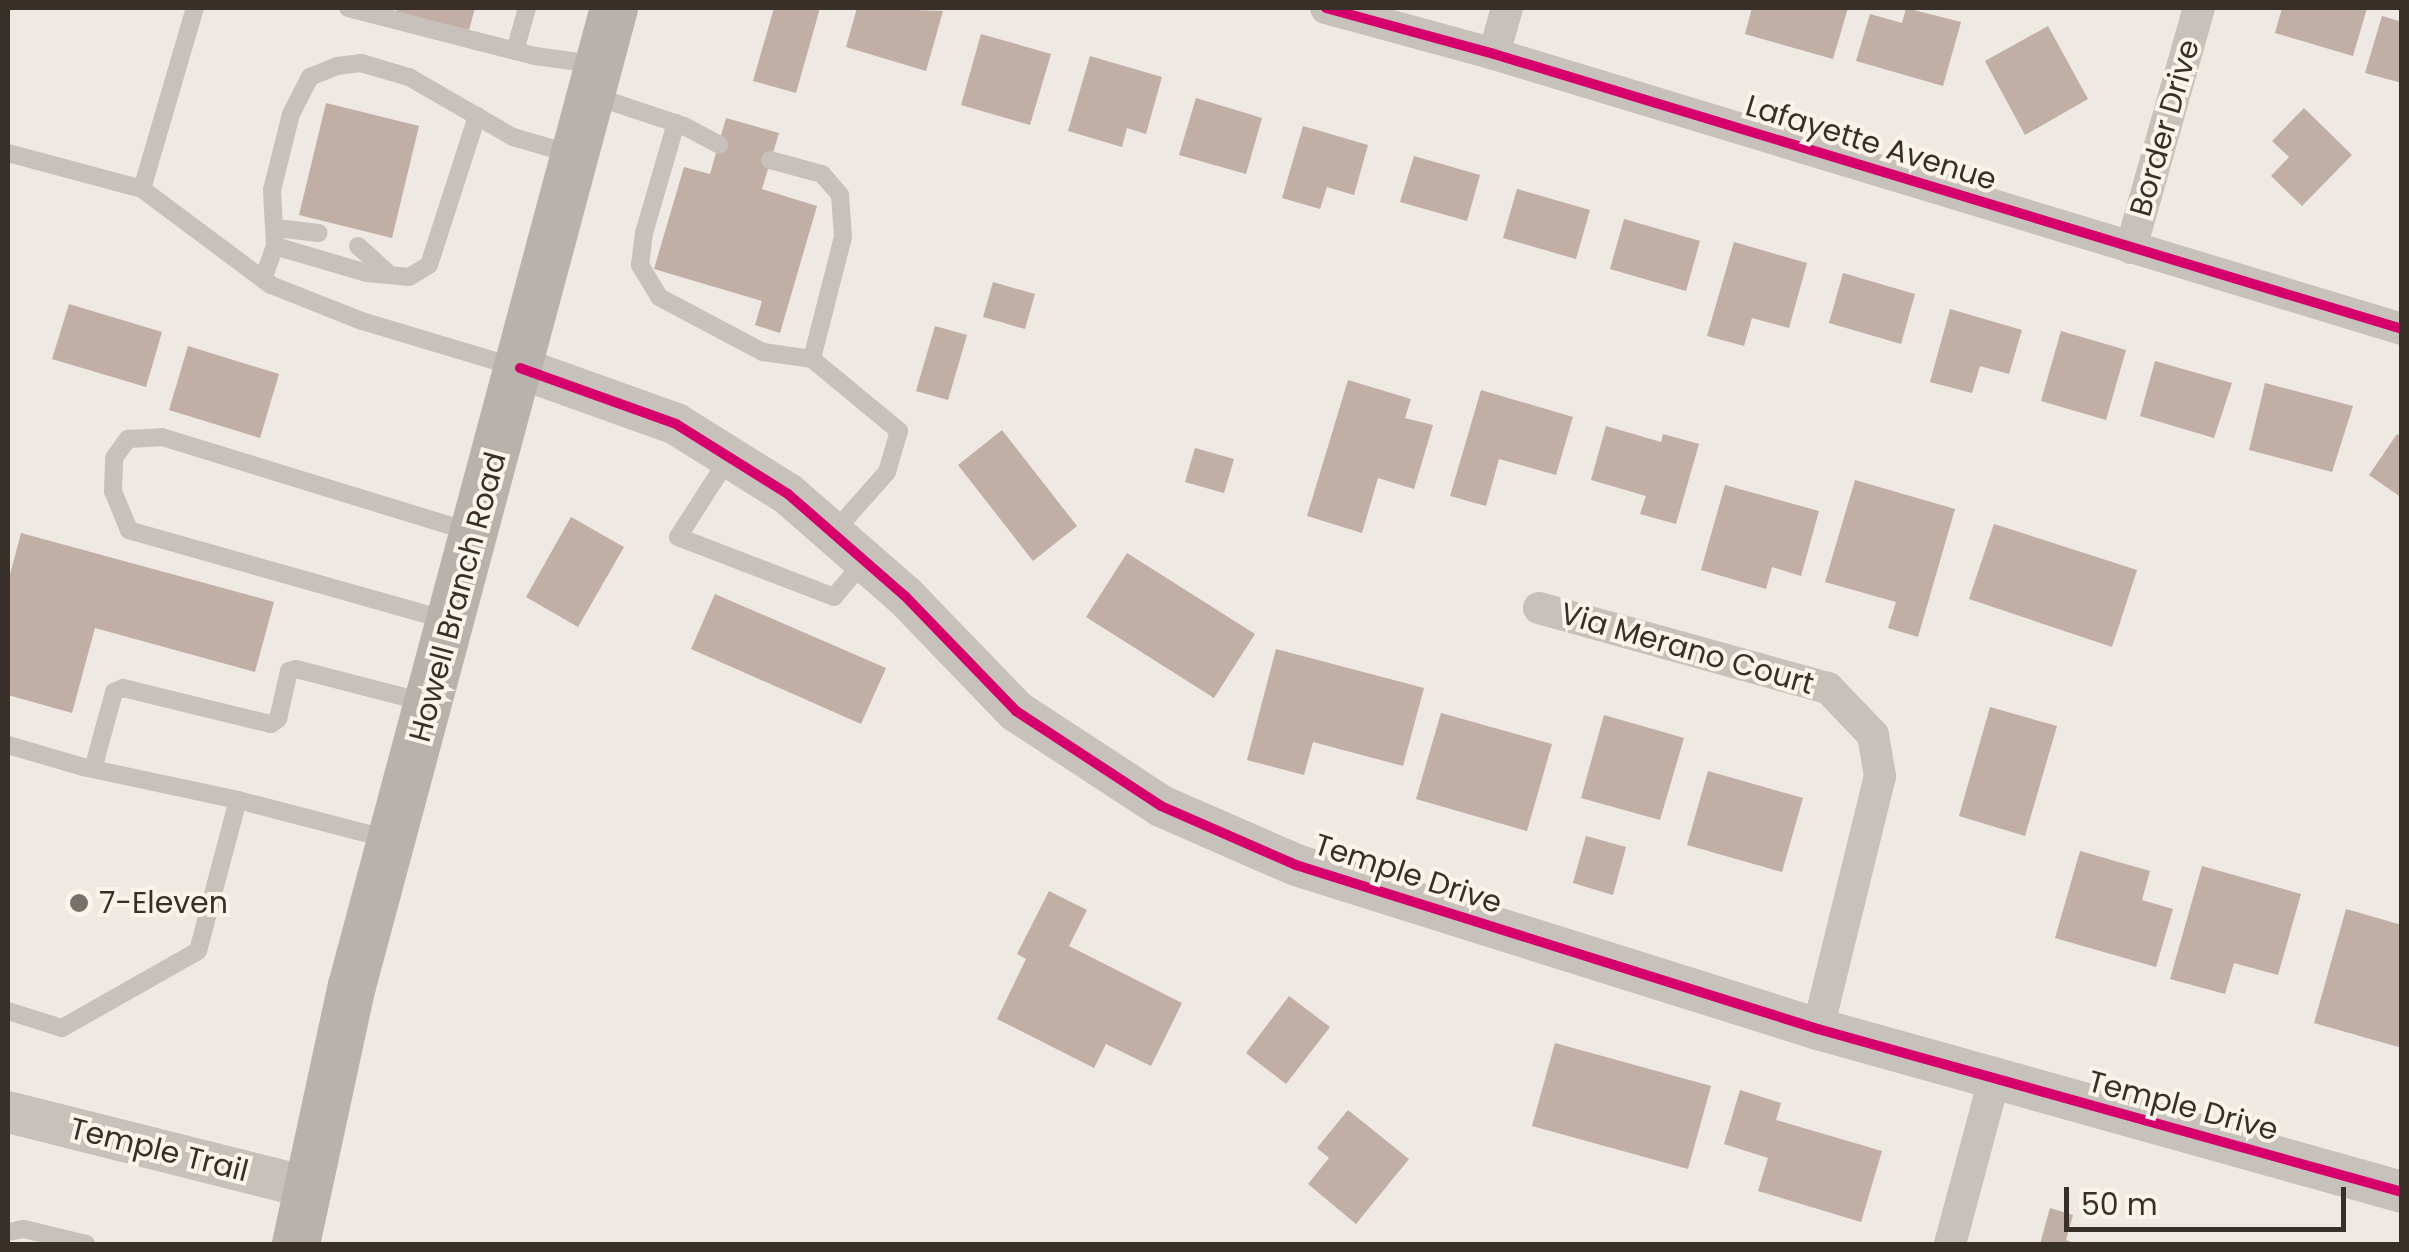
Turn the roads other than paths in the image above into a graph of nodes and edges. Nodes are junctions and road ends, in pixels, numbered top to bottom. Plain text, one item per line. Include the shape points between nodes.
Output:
1 (195, 8) edge
2 (348, 8) edge
3 (527, 8) edge
4 (614, 8) edge
5 (1326, 8) edge
6 (1507, 8) edge
7 (2199, 8) edge
8 (514, 51) junction
9 (1494, 54) junction
10 (595, 79) junction
11 (477, 116) junction
12 (676, 123) junction
13 (718, 146) dead end
14 (8, 154) edge
15 (576, 155) junction
16 (770, 160) dead end
17 (142, 189) junction
18 (319, 232) dead end
19 (276, 237) junction
20 (358, 246) dead end
21 (2132, 248) junction
22 (391, 276) junction
23 (263, 279) junction
24 (2402, 329) edge
25 (812, 359) junction
26 (520, 368) junction
27 (730, 456) junction
28 (476, 534) junction
29 (832, 534) junction
30 (864, 561) junction
31 (1539, 608) dead end
32 (452, 621) junction
33 (430, 703) junction
34 (8, 744) edge
35 (93, 769) junction
36 (238, 800) junction
37 (392, 840) junction
38 (8, 1011) edge
39 (1818, 1029) junction
40 (1994, 1080) junction
41 (8, 1112) edge
42 (310, 1188) junction
43 (2402, 1192) edge
44 (8, 1232) edge
45 (86, 1244) edge
46 (296, 1244) edge
47 (322, 1244) edge
48 (1950, 1244) edge

1 - 17 lane
2 - 8 lane
3 - 8 lane
4 - 10 main road, Howell Branch Road
5 - 9 street, Lafayette Avenue
6 - 9 street
7 - 21 street, Border Drive
8 - 10 lane
9 - 21 street, Lafayette Avenue
10 - 12 lane
10 - 15 main road, Howell Branch Road
11 - 15 lane via 514,136
11 - 19 lane via 420,83 361,63 310,77 291,114 272,190
11 - 22 lane via 429,265 409,277
12 - 13 lane
12 - 25 lane via 640,265 660,297 763,352
14 - 17 lane
15 - 26 main road, Howell Branch Road
16 - 25 lane via 822,174 840,194 843,238
17 - 23 lane
18 - 19 lane
19 - 22 lane via 368,274
19 - 23 lane
20 - 22 lane
21 - 24 street, Lafayette Avenue
23 - 26 lane via 362,320
25 - 29 lane via 899,431 888,472
26 - 27 street, Temple Drive via 676,424
26 - 28 main road, Howell Branch Road
27 - 29 street, Temple Drive via 788,494
27 - 30 lane via 678,537 834,598
28 - 32 main road, Howell Branch Road
28 - 32 lane via 162,438 128,439 114,458 113,491 129,530
29 - 30 street, Temple Drive
30 - 39 street, Temple Drive via 1016,711 1161,806 1296,865
31 - 39 street, Via Merano Court via 1828,688 1873,735 1880,776
32 - 33 main road, Howell Branch Road
33 - 35 lane via 296,669 289,672 278,720 271,724 123,688 114,692
33 - 37 main road, Howell Branch Road
34 - 35 lane
35 - 36 lane
36 - 37 lane
36 - 38 lane via 198,951 62,1028
37 - 42 main road, Howell Branch Road via 352,986
39 - 40 street, Temple Drive
40 - 43 street, Temple Drive
40 - 48 street
41 - 42 street, Temple Trail
42 - 46 main road, Howell Branch Road
42 - 47 main road, Howell Branch Road
44 - 45 lane via 24,1228

